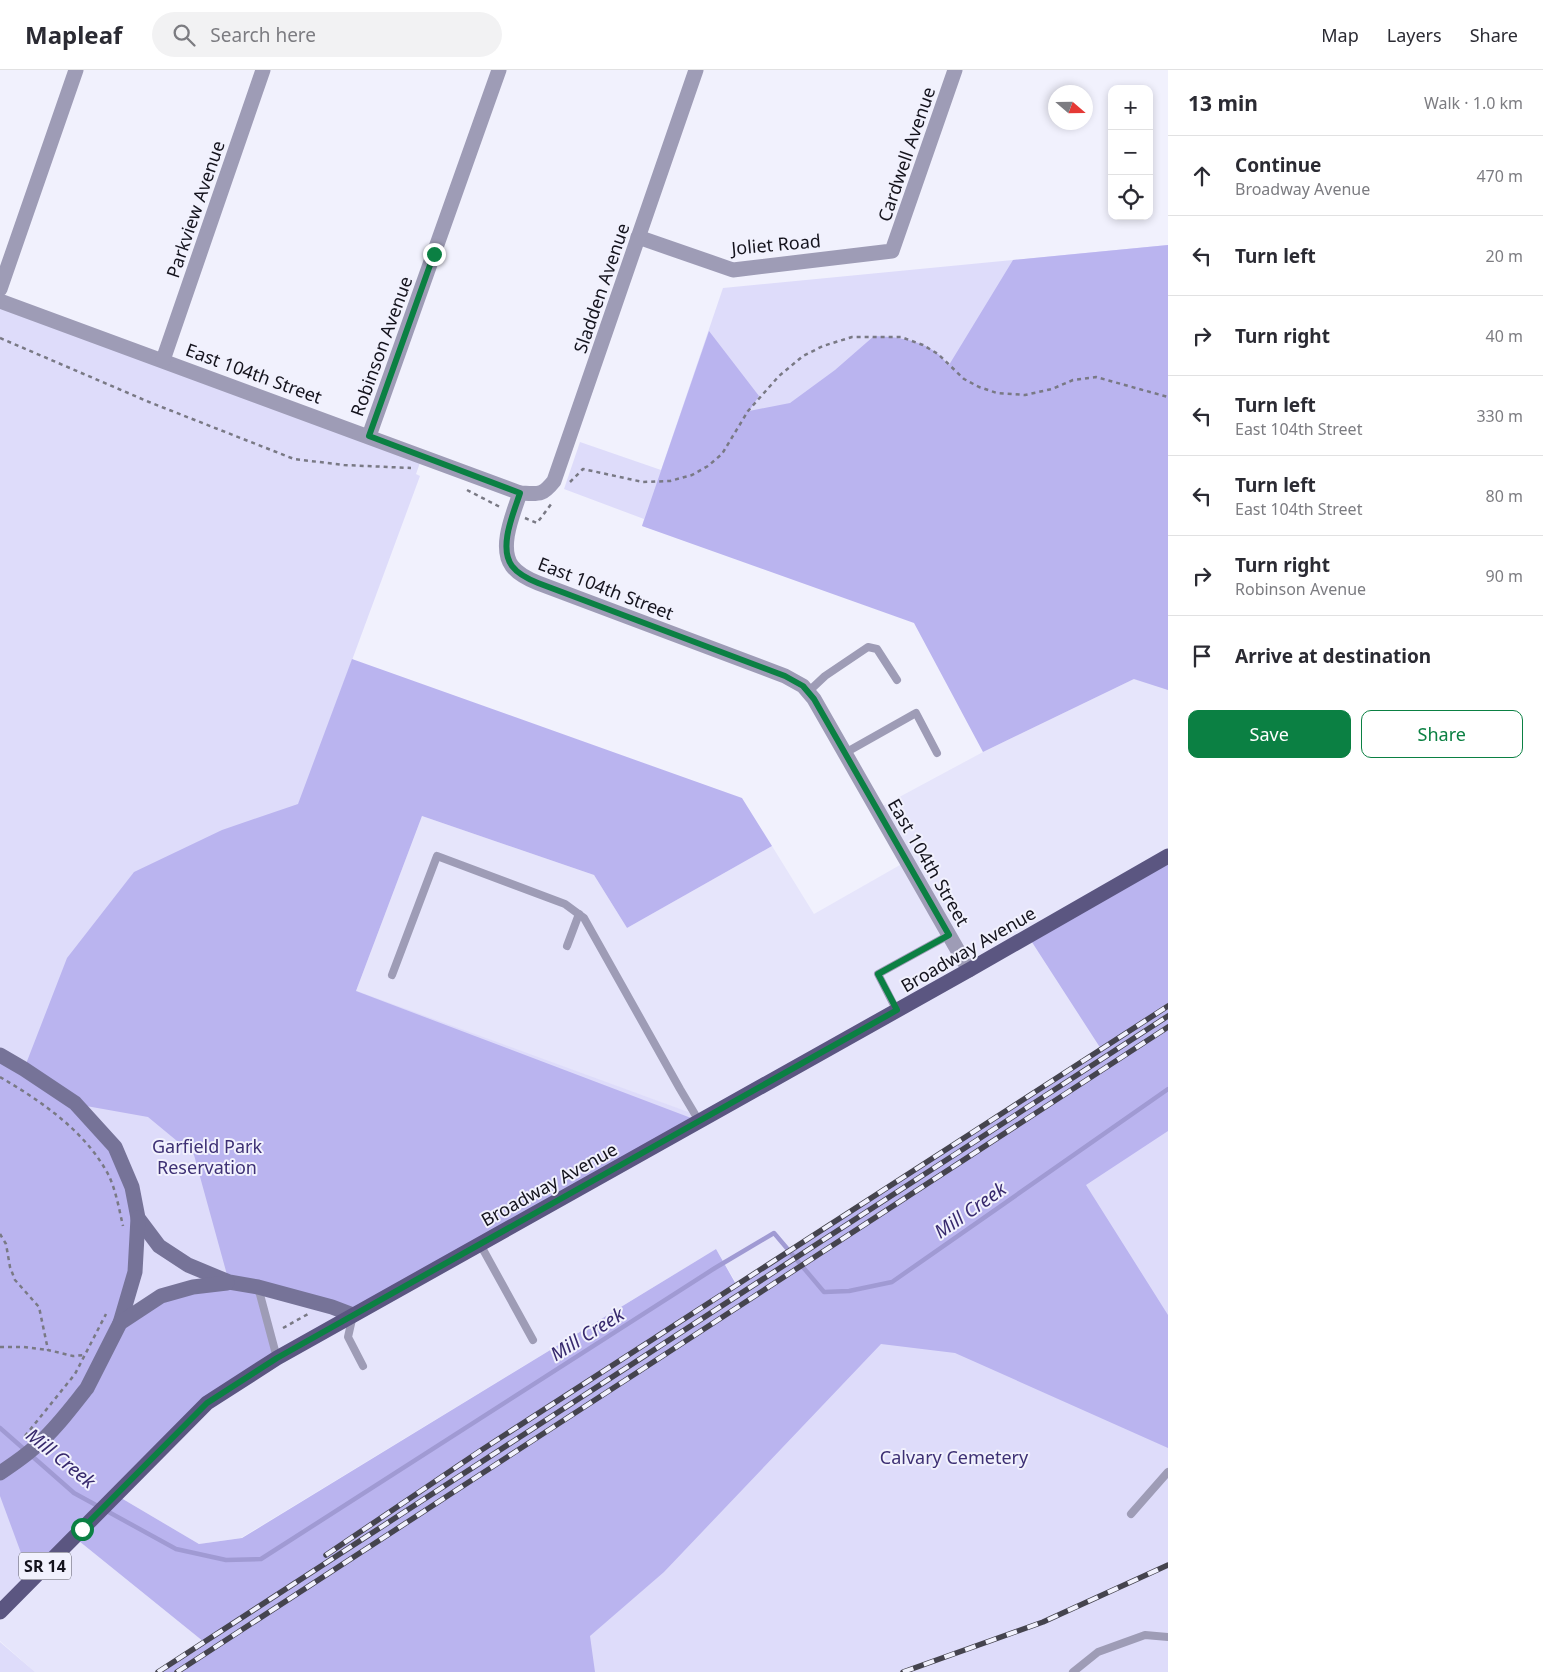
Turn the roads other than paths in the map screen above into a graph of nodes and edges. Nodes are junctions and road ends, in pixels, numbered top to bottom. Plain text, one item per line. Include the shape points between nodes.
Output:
1 (76, 70) edge
2 (263, 70) edge
3 (499, 70) edge
4 (696, 70) edge
5 (955, 70) edge
6 (638, 237) junction
7 (892, 251) joint
8 (0, 289) edge
9 (0, 300) edge
10 (164, 360) junction
11 (369, 436) junction
12 (520, 493) junction
13 (897, 680) dead end
14 (808, 692) junction
15 (937, 753) dead end
16 (845, 754) junction
17 (1168, 856) edge
18 (579, 914) junction
19 (949, 935) junction
20 (567, 946) dead end
21 (969, 970) junction
22 (392, 975) dead end
23 (897, 1010) junction
24 (0, 1055) edge
25 (699, 1121) junction
26 (138, 1218) junction
27 (480, 1244) junction
28 (229, 1282) junction
29 (258, 1287) junction
30 (353, 1315) junction
31 (120, 1323) junction
32 (533, 1340) dead end
33 (277, 1358) junction
34 (364, 1366) dead end
35 (1168, 1472) edge
36 (0, 1473) edge
37 (1131, 1514) dead end
38 (0, 1612) edge
39 (1168, 1637) edge
40 (1076, 1671) edge

1 - 8 street
2 - 10 street, Parkview Avenue
3 - 11 street, Robinson Avenue
4 - 6 street, Sladden Avenue
5 - 7 street, Cardwell Avenue
6 - 7 street, Joliet Road via 732,270
6 - 12 street, Sladden Avenue via 554,481 545,492
9 - 10 street, East 104th Street
10 - 11 street, East 104th Street
11 - 12 street, East 104th Street
12 - 14 street, East 104th Street via 506,544 512,566 522,576 785,676
13 - 14 lane via 877,650 868,647 825,676
14 - 16 street, East 104th Street
15 - 16 lane via 916,713
16 - 19 street, East 104th Street
17 - 21 main road, Broadway Avenue / SR 14
18 - 20 lane
18 - 22 lane via 565,904 437,856
18 - 25 lane
19 - 21 street, East 104th Street
19 - 23 lane via 878,974
21 - 23 main road, Broadway Avenue / SR 14
23 - 25 main road, Broadway Avenue / SR 14
24 - 26 street via 75,1104 115,1147 132,1187
25 - 27 main road, Broadway Avenue / SR 14
26 - 28 street via 159,1246 188,1265
26 - 31 street via 135,1272
27 - 30 main road, Broadway Avenue / SR 14
27 - 32 lane
28 - 29 street
28 - 31 street via 161,1296
29 - 30 street
29 - 33 lane
30 - 33 main road, Broadway Avenue / SR 14
30 - 34 lane via 348,1337
31 - 36 street via 87,1388 36,1446
33 - 38 main road, Broadway Avenue / SR 14 via 207,1403
35 - 37 lane
39 - 40 lane via 1145,1635 1098,1652

